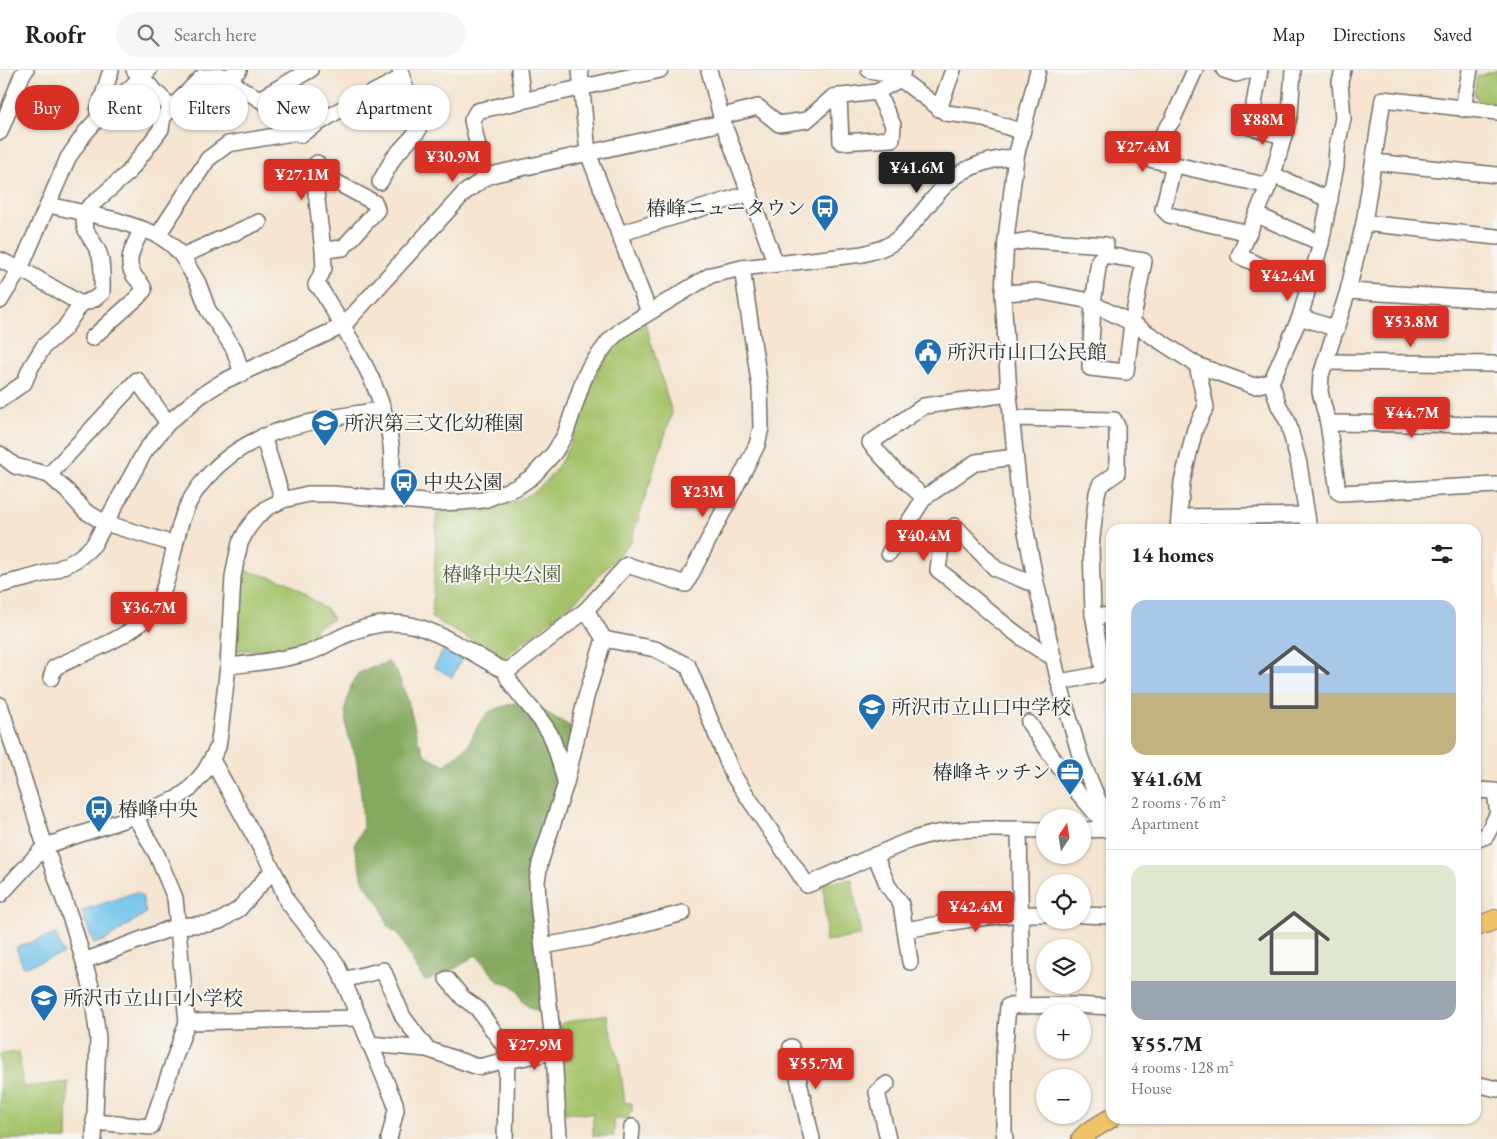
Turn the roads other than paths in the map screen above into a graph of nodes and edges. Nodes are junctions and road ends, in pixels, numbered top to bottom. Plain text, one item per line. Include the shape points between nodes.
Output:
1 (26, 70) edge
2 (111, 70) edge
3 (310, 70) edge
4 (519, 70) edge
5 (580, 70) edge
6 (660, 70) edge
7 (708, 70) edge
8 (870, 70) edge
9 (953, 70) edge
10 (1038, 70) edge
11 (1195, 70) edge
12 (1224, 70) edge
13 (1249, 70) edge
14 (1260, 70) edge
15 (1293, 70) edge
16 (1343, 70) edge
17 (1474, 72) edge
18 (141, 73) edge
19 (235, 73) edge
20 (401, 74) edge
21 (902, 74) edge
22 (106, 85) edge
23 (130, 85) edge
24 (194, 85) edge
25 (284, 85) edge
26 (582, 89) junction
27 (877, 92) junction
28 (839, 96) junction
29 (258, 98) edge
30 (523, 101) junction
31 (170, 106) edge
32 (170, 108) edge
33 (939, 109) junction
34 (1463, 109) junction
35 (1497, 112) edge
36 (722, 120) junction
37 (89, 128) edge
38 (0, 132) edge
39 (298, 132) joint
40 (1022, 132) junction
41 (1283, 136) junction
42 (588, 154) junction
43 (1016, 157) junction
44 (1374, 162) junction
45 (1174, 164) junction
46 (1497, 176) edge
47 (485, 178) junction
48 (1271, 180) junction
49 (380, 182) dead end
50 (750, 193) junction
51 (1330, 200) junction
52 (49, 205) junction
53 (84, 214) junction
54 (1257, 216) junction
55 (259, 222) dead end
56 (1364, 223) junction
57 (142, 229) junction
58 (1249, 233) junction
59 (619, 234) junction
60 (158, 235) junction
61 (1497, 236) edge
62 (1321, 243) junction
63 (1006, 244) junction
64 (323, 250) junction
65 (1104, 255) junction
66 (182, 256) junction
67 (0, 260) edge
68 (776, 264) junction
69 (742, 268) junction
70 (20, 269) junction
71 (1309, 287) junction
72 (1348, 291) junction
73 (1003, 293) junction
74 (0, 300) edge
75 (1497, 300) edge
76 (81, 304) junction
77 (1093, 304) junction
78 (649, 312) junction
79 (1300, 317) junction
80 (1132, 323) junction
81 (343, 326) junction
82 (1337, 328) junction
83 (92, 338) dead end
84 (1325, 362) junction
85 (1497, 364) edge
86 (1197, 365) junction
87 (242, 374) junction
88 (1271, 382) junction
89 (1009, 394) junction
90 (0, 400) edge
91 (383, 409) junction
92 (1011, 418) junction
93 (168, 423) junction
94 (1328, 423) junction
95 (1497, 426) edge
96 (263, 436) junction
97 (0, 454) edge
98 (1015, 457) junction
99 (49, 475) junction
100 (1497, 485) edge
101 (924, 498) junction
102 (391, 499) junction
103 (283, 500) junction
104 (1308, 522) edge
105 (105, 523) junction
106 (1179, 523) edge
107 (174, 544) junction
108 (889, 553) dead end
109 (1036, 583) junction
110 (0, 585) edge
111 (586, 610) junction
112 (1093, 614) junction
113 (1106, 616) edge
114 (604, 639) junction
115 (1054, 658) junction
116 (228, 666) junction
117 (505, 670) junction
118 (51, 678) dead end
119 (1059, 682) junction
120 (0, 705) edge
121 (1028, 722) dead end
122 (212, 760) junction
123 (1084, 766) junction
124 (1062, 773) junction
125 (566, 783) junction
126 (1481, 790) edge
127 (1497, 808) edge
128 (1497, 815) edge
129 (135, 816) junction
130 (1106, 817) edge
131 (1106, 824) edge
132 (1018, 829) junction
133 (1106, 829) edge
134 (1036, 830) edge
135 (1091, 830) edge
136 (1481, 838) edge
137 (45, 846) junction
138 (875, 855) junction
139 (273, 870) junction
140 (0, 895) edge
141 (684, 913) dead end
142 (1020, 914) junction
143 (1036, 914) edge
144 (1091, 915) edge
145 (1106, 916) edge
146 (1497, 919) edge
147 (1481, 925) edge
148 (177, 926) junction
149 (906, 930) junction
150 (543, 946) junction
151 (84, 961) junction
152 (910, 962) dead end
153 (447, 978) dead end
154 (343, 980) junction
155 (1022, 1006) junction
156 (1106, 1008) edge
157 (358, 1018) junction
158 (187, 1022) junction
159 (369, 1044) junction
160 (791, 1047) dead end
161 (427, 1049) junction
162 (554, 1052) junction
163 (509, 1060) junction
164 (887, 1084) dead end
165 (1481, 1085) edge
166 (1497, 1089) edge
167 (1106, 1121) edge
168 (94, 1122) junction
169 (94, 1139) edge
170 (389, 1139) edge
171 (505, 1139) edge
172 (559, 1139) edge
173 (812, 1139) edge
174 (888, 1139) edge
175 (1005, 1139) edge
176 (1081, 1139) edge

1 - 38 street
2 - 22 street
3 - 25 street
4 - 30 street
5 - 26 street
6 - 26 street
7 - 36 street
8 - 21 street
9 - 33 street
10 - 40 street
11 - 45 street via 1172,121 1150,151 1148,159
12 - 13 street via 1236,74
14 - 41 street via 1250,128
15 - 41 street via 1290,114
16 - 51 street via 1340,82 1343,118
17 - 34 street
18 - 23 street
18 - 31 street
19 - 24 street via 202,77
19 - 29 street via 234,83
20 - 39 street via 300,135
20 - 49 street via 418,131 394,157
21 - 27 street
21 - 33 street
26 - 30 street
26 - 42 street
27 - 28 street
27 - 28 street via 893,125 892,139 841,142
28 - 36 street via 833,97 807,120 779,124 758,107 727,115
30 - 47 street via 477,111 472,120
32 - 53 street via 161,129 128,173
33 - 40 street via 946,114 978,117
34 - 35 street
34 - 44 street via 1383,99
36 - 42 street via 717,124
36 - 50 street
37 - 52 street via 68,158
39 - 60 street via 228,144 208,159
40 - 43 street
41 - 48 street
42 - 47 street
42 - 59 street
43 - 63 street
43 - 68 street via 997,159 952,179 895,241 878,250
44 - 46 street
44 - 56 street
45 - 48 street
45 - 58 street via 1163,209 1168,215
47 - 81 street via 464,193
48 - 51 street
48 - 54 street
50 - 59 street
50 - 68 street
51 - 62 street
52 - 53 street
52 - 70 street
53 - 57 street
53 - 76 street via 86,231 100,256 102,293
54 - 58 street
54 - 62 street
55 - 66 street
56 - 61 street
56 - 72 street
57 - 60 street
57 - 83 street via 129,266 144,290
58 - 71 street via 1239,256
59 - 78 street
60 - 66 street
62 - 71 street
63 - 65 street via 1031,240 1106,245
63 - 73 street
64 - 64 street via 313,167 317,163 332,180 375,203 377,210 343,248
64 - 81 street via 324,268 316,285
65 - 77 street via 1099,260
65 - 80 street via 1144,261
66 - 87 street via 198,283 208,310 234,349
67 - 70 street
68 - 69 street
69 - 78 street via 711,275
69 - 111 street via 760,388 761,428 757,445 686,584 626,565
70 - 74 street
70 - 76 street
71 - 79 street
72 - 75 street
72 - 82 street
73 - 77 street via 1055,293
73 - 89 street
76 - 90 street via 64,329 44,346 24,383
77 - 80 street
77 - 80 street via 1090,368 1126,372
78 - 102 street via 622,329 597,355 583,381 565,435 533,476 517,487 484,500 436,503
79 - 82 street
79 - 88 street
80 - 86 street
81 - 87 street
81 - 91 street via 369,371
82 - 84 street
84 - 85 street
84 - 94 street via 1320,392
86 - 88 street via 1254,386
86 - 106 street via 1206,407 1195,429 1182,482
87 - 93 street via 200,396
88 - 104 street via 1288,422 1299,464
89 - 92 street
89 - 101 street via 924,406 870,443
91 - 96 street via 288,427
91 - 102 street via 391,444
92 - 98 street
92 - 112 street via 1114,420 1118,426 1117,473 1100,485 1096,497 1091,547
93 - 99 street via 136,380
93 - 105 street via 145,451
94 - 95 street
94 - 100 street via 1340,493
96 - 103 street
96 - 107 street via 241,446 198,487 188,504
97 - 99 street via 16,466
98 - 101 street via 976,462
98 - 109 street
99 - 105 street via 85,511
101 - 108 street
102 - 103 street via 308,494
103 - 116 street via 256,518 240,542 232,577
104 - 106 street
105 - 107 street
105 - 110 street via 94,544 74,562 61,569
107 - 118 street via 166,580 151,612 118,638 54,668
109 - 115 street
109 - 115 street via 996,569 955,526 942,539 938,570 988,612
111 - 114 street
111 - 117 street via 512,669
112 - 113 street
112 - 119 street via 1103,668 1098,675
114 - 125 street via 581,715
114 - 138 street via 655,649 688,666 733,775 808,885
115 - 119 street
116 - 117 street via 283,660 313,651 368,626 384,624 428,630
116 - 122 street via 220,733
117 - 125 street via 508,680 539,716 551,736
119 - 123 street
120 - 137 street
121 - 124 street
122 - 129 street via 190,789 176,800
122 - 139 street
123 - 124 street
123 - 130 street
124 - 131 street
125 - 150 street via 537,881
126 - 127 street via 1496,790
128 - 136 street via 1486,836
129 - 137 street
129 - 148 street via 175,898
132 - 134 street
132 - 138 street via 944,831
132 - 142 street
133 - 135 street
137 - 140 street
137 - 151 street
138 - 149 street via 888,886 901,904
139 - 148 street via 229,916 208,924
139 - 154 street via 287,901 336,963
141 - 150 street
142 - 143 street
142 - 149 street
142 - 155 street
144 - 145 street
146 - 147 main road
148 - 151 street
148 - 158 street
149 - 152 street
150 - 162 street
151 - 168 street via 94,1002 98,1038
153 - 163 street via 463,998 477,1008 505,1047
154 - 157 street
154 - 161 street via 383,970 403,1018
155 - 156 street
155 - 175 street via 1008,1006 1004,1055
157 - 158 street
157 - 159 street
158 - 168 street via 151,1127
159 - 161 street
159 - 170 street via 395,1102
160 - 173 street
161 - 163 street via 478,1067
162 - 163 street
162 - 172 street
163 - 171 street
164 - 174 street via 878,1092
165 - 166 street
167 - 176 main road
168 - 169 street

